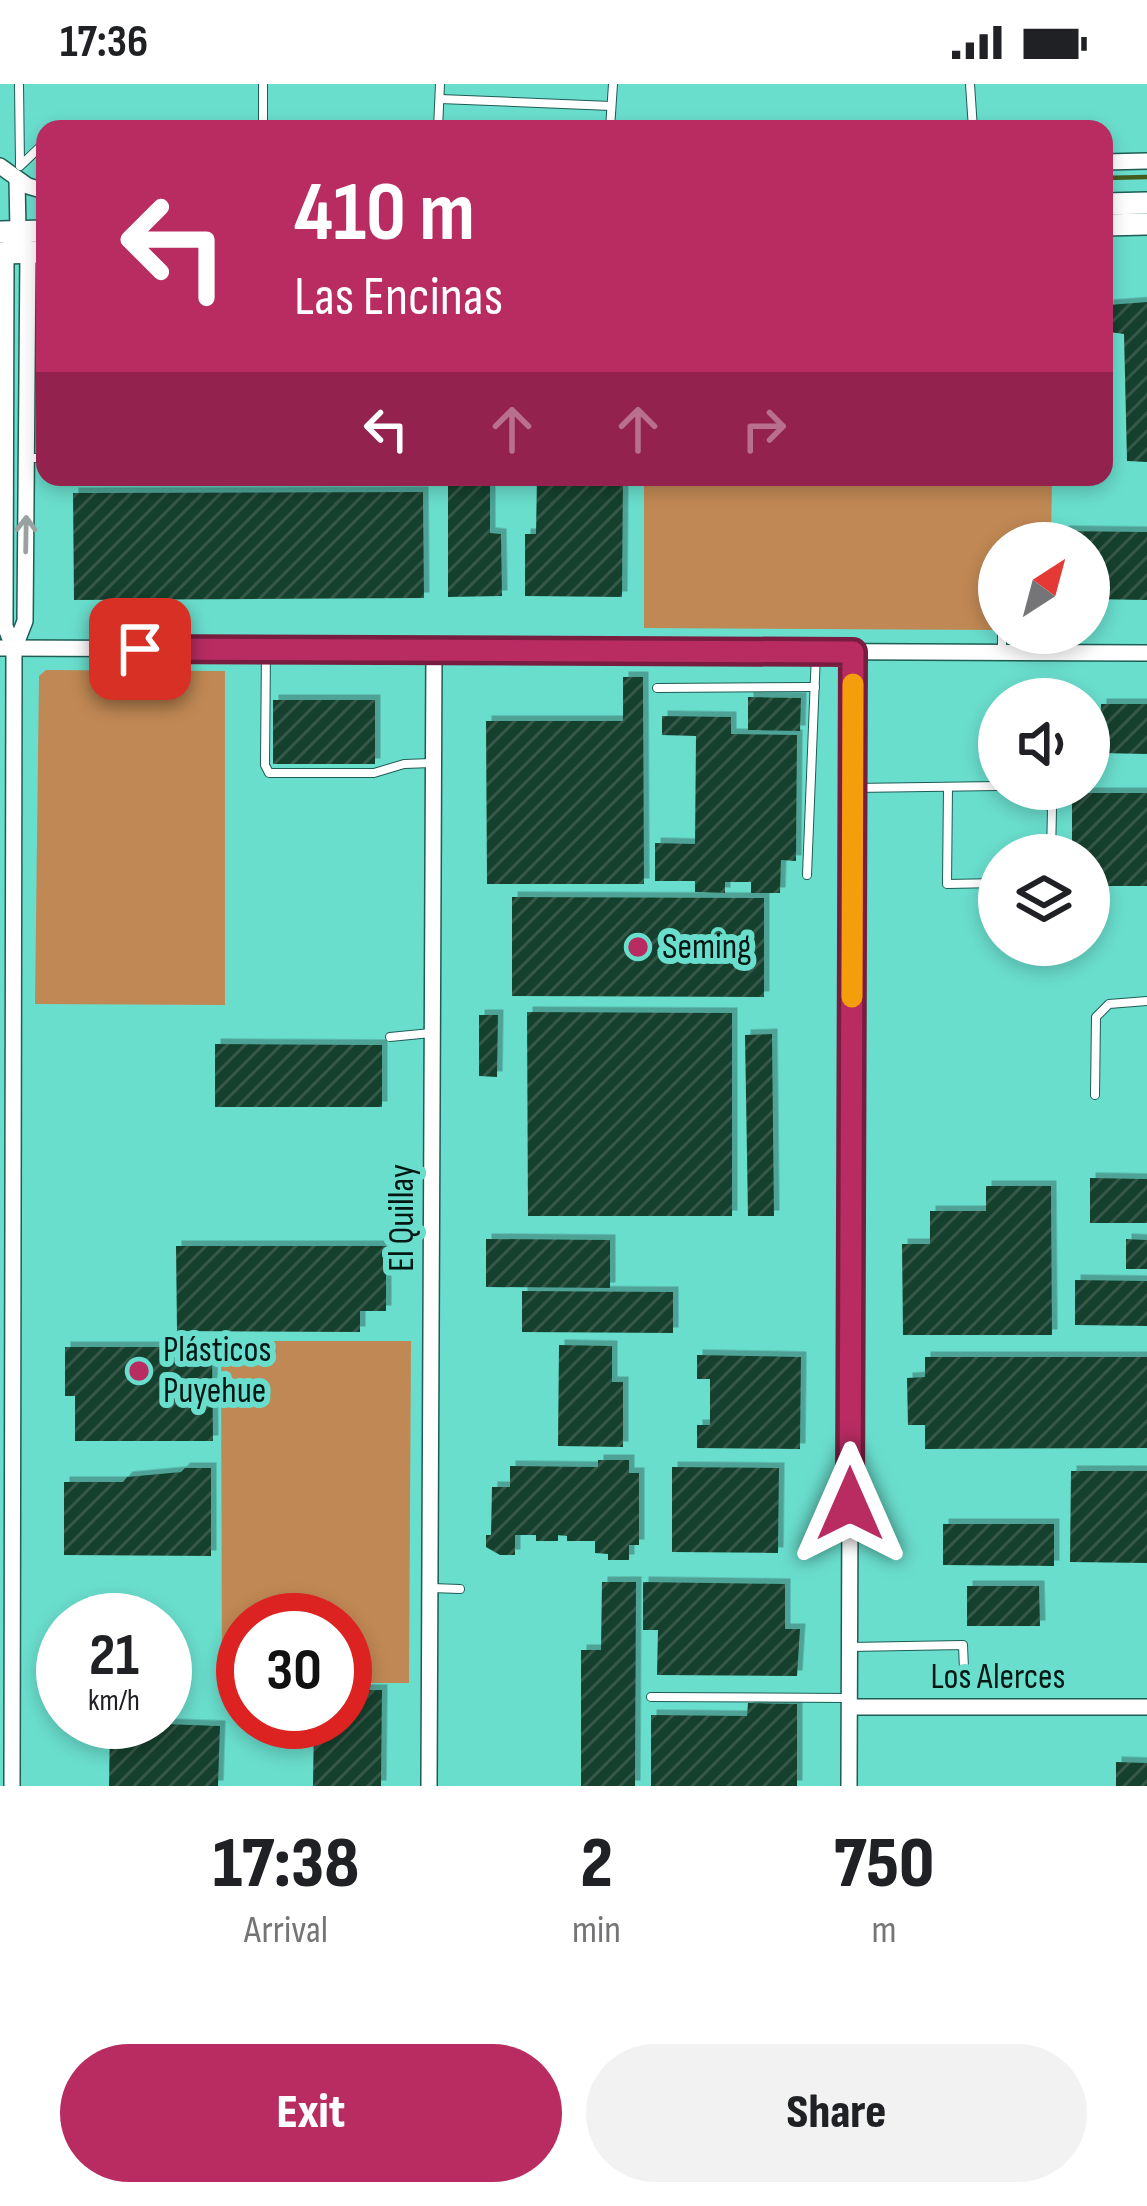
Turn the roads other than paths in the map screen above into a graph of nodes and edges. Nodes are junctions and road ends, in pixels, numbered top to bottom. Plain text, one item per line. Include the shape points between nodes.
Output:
1 (19, 84) edge
2 (263, 84) edge
3 (440, 84) edge
4 (613, 84) edge
5 (970, 84) edge
6 (440, 99) junction
7 (611, 106) junction
8 (262, 120) edge
9 (439, 120) edge
10 (610, 120) edge
11 (972, 120) edge
12 (36, 151) edge
13 (1147, 161) edge
14 (1113, 162) edge
15 (0, 166) edge
16 (18, 172) junction
17 (36, 184) edge
18 (1147, 203) edge
19 (1113, 204) edge
20 (1147, 224) edge
21 (1113, 225) edge
22 (16, 245) edge
23 (26, 458) junction
24 (36, 458) edge
25 (7, 649) edge
26 (266, 650) junction
27 (434, 650) junction
28 (816, 652) junction
29 (853, 652) junction
30 (978, 653) edge
31 (1110, 653) edge
32 (1147, 653) edge
33 (814, 687) junction
34 (657, 688) dead end
35 (434, 763) junction
36 (978, 786) edge
37 (948, 787) junction
38 (852, 788) junction
39 (807, 875) dead end
40 (978, 883) edge
41 (1147, 1000) edge
42 (433, 1033) junction
43 (390, 1037) dead end
44 (1095, 1095) dead end
45 (430, 1588) junction
46 (460, 1589) dead end
47 (850, 1647) junction
48 (964, 1669) dead end
49 (651, 1697) dead end
50 (850, 1702) junction
51 (1147, 1707) edge
52 (13, 1786) edge
53 (429, 1786) edge
54 (849, 1786) edge

1 - 16 lane
2 - 8 lane
3 - 6 lane
4 - 7 lane
5 - 11 lane
6 - 7 lane
6 - 9 lane
7 - 10 lane
12 - 16 lane
13 - 14 street
15 - 16 street
16 - 17 street
16 - 22 street
18 - 19 main road
20 - 21 main road
22 - 23 street
22 - 25 street
23 - 24 lane
25 -> 23 street via 25,621
25 - 26 street
25 - 52 street
26 - 27 street
26 - 35 lane via 267,771 374,773
27 - 28 street
27 - 35 street, El Quillay
28 - 29 street
28 - 33 lane
29 - 30 street
29 - 38 street
31 - 32 street
33 - 34 lane
33 - 39 lane
35 - 42 street, El Quillay
36 - 37 lane
37 - 38 lane
37 - 40 lane via 947,884
38 - 47 street
41 - 44 lane via 1108,1004 1096,1017
42 - 43 lane
42 - 45 street, El Quillay
45 - 46 lane
45 - 53 street, El Quillay
47 - 48 lane via 963,1646
47 - 50 street
49 - 50 lane
50 - 51 street, Los Alerces
50 - 54 street

